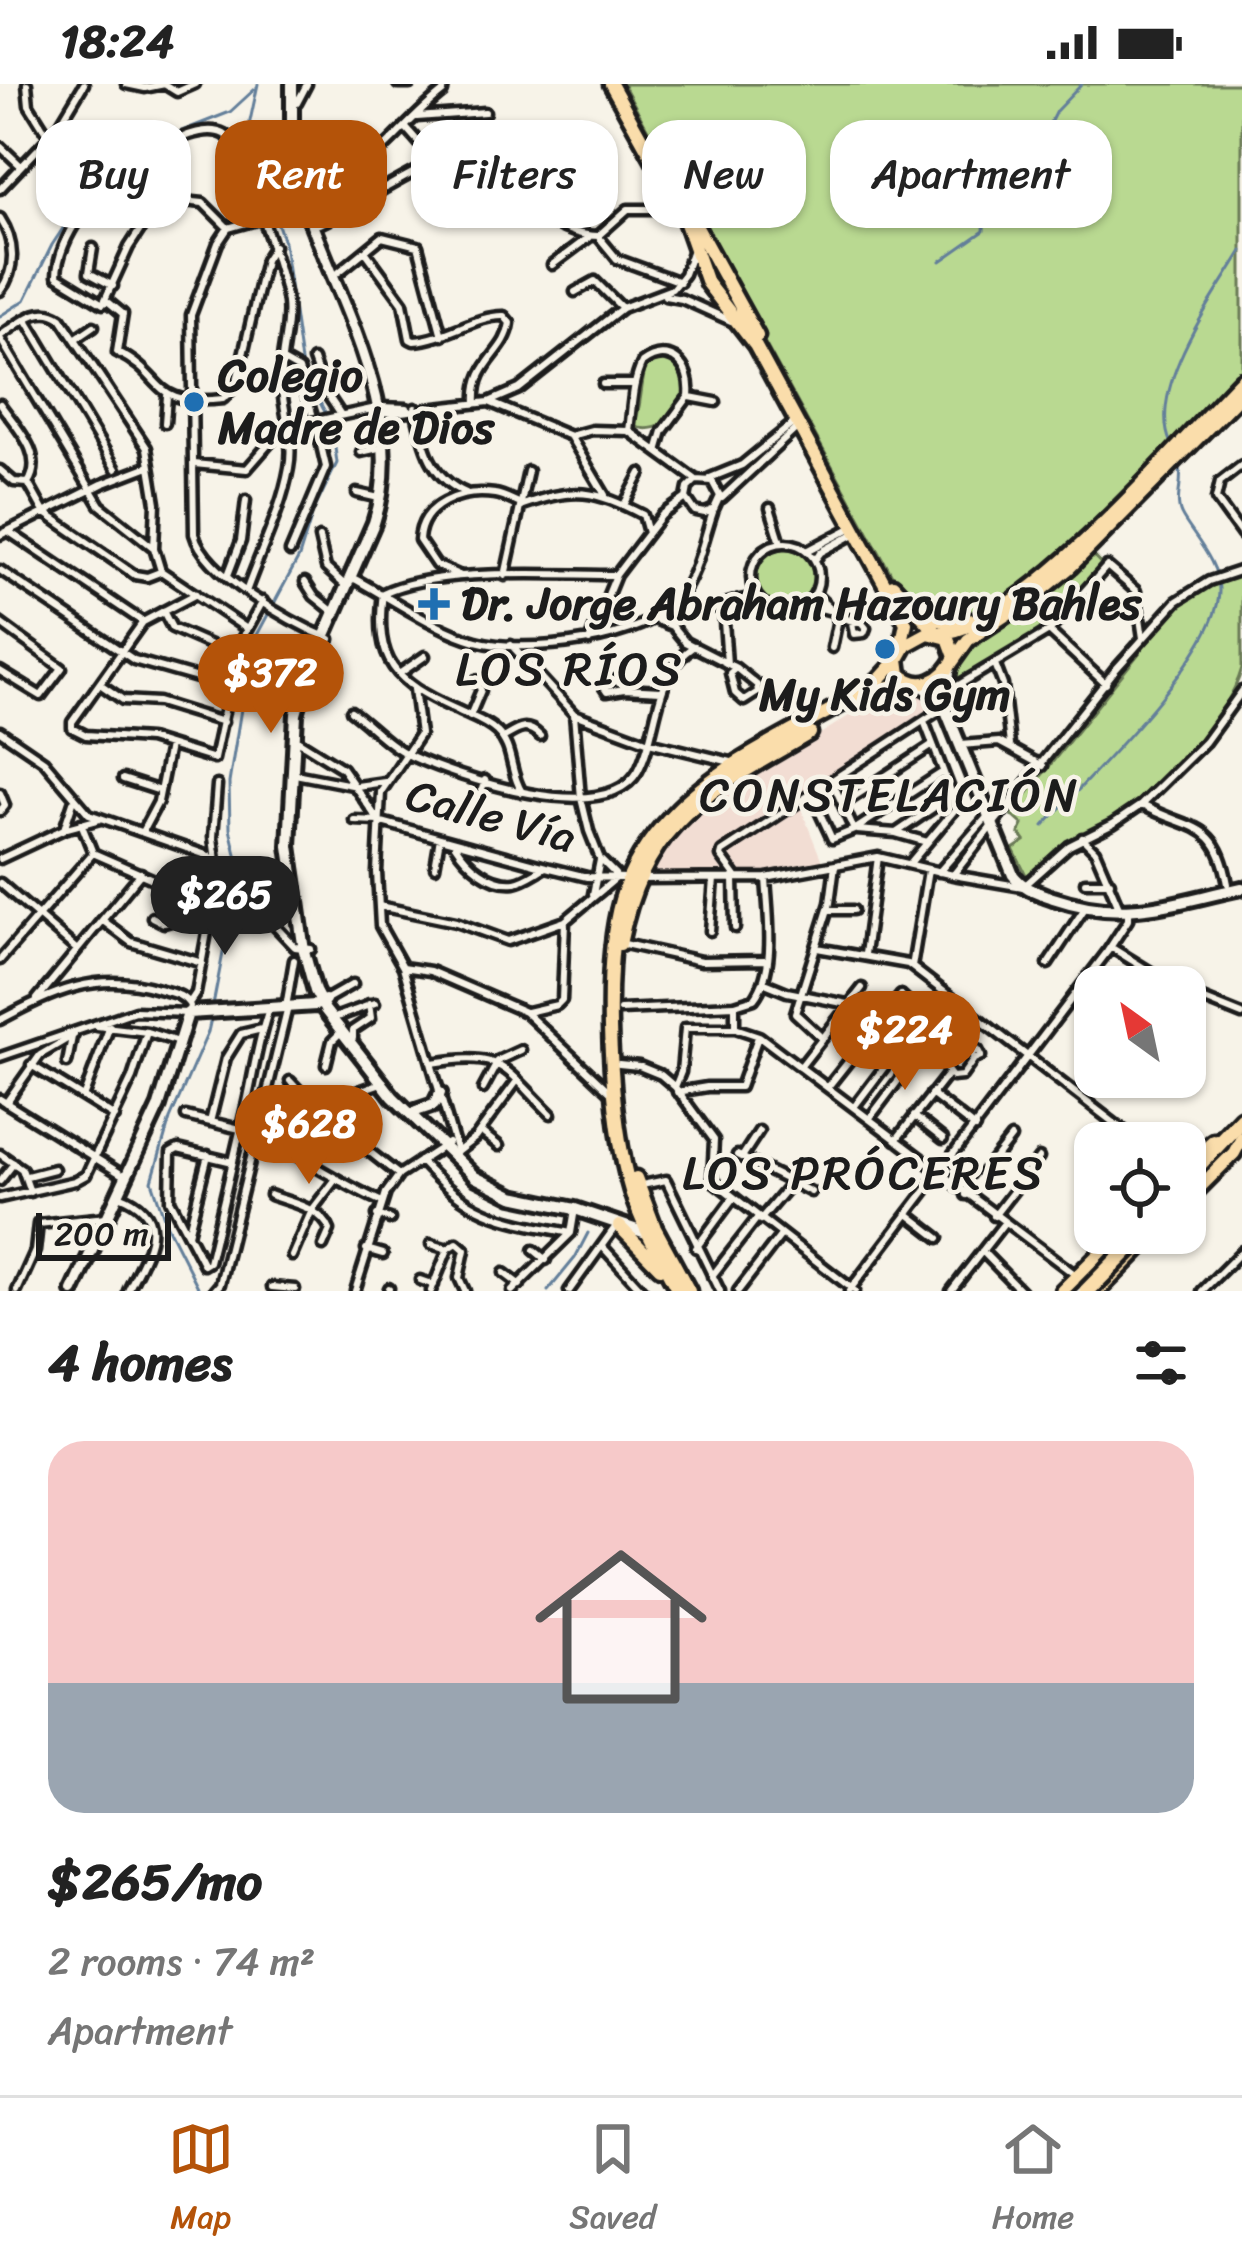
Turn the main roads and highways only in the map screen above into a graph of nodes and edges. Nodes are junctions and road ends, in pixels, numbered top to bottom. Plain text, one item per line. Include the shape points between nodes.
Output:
1 (294, 84) edge
2 (611, 84) edge
3 (621, 84) edge
4 (293, 120) edge
5 (298, 120) edge
6 (317, 228) edge
7 (321, 228) edge
8 (701, 245) junction
9 (718, 268) junction
10 (705, 277) junction
11 (732, 291) junction
12 (716, 294) junction
13 (1242, 379) edge
14 (1242, 393) edge
15 (377, 410) junction
16 (1189, 439) junction
17 (1161, 468) junction
18 (351, 581) junction
19 (913, 616) junction
20 (983, 619) junction
21 (938, 633) junction
22 (966, 636) junction
23 (327, 638) junction
24 (898, 658) junction
25 (952, 664) junction
26 (890, 680) junction
27 (914, 683) junction
28 (945, 700) junction
29 (628, 878) junction
30 (1026, 885) junction
31 (1242, 885) edge
32 (1125, 908) junction
33 (323, 1002) junction
34 (347, 1035) junction
35 (384, 1082) junction
36 (440, 1093) road end
37 (416, 1112) junction
38 (1237, 1133) edge
39 (1206, 1146) edge
40 (449, 1147) junction
41 (1206, 1160) edge
42 (1206, 1168) edge
43 (1206, 1181) edge
44 (636, 1191) junction
45 (619, 1223) junction
46 (652, 1231) junction
47 (1100, 1254) edge
48 (1100, 1254) edge
49 (1116, 1254) edge
50 (1124, 1254) edge
51 (1134, 1254) edge
52 (1119, 1269) junction
53 (1091, 1288) edge
54 (74, 1291) edge
55 (678, 1291) edge
56 (689, 1291) edge
57 (1063, 1291) edge

1 - 4 main road
1 - 5 main road
2 - 8 main road
3 - 8 main road
6 - 15 main road
7 - 15 main road via 364,334
8 - 9 main road
8 - 10 main road
9 - 10 main road via 716,277
9 - 11 main road
10 - 12 main road
11 - 12 main road via 722,285
11 - 19 main road
12 - 19 main road
13 - 16 main road
14 - 16 main road
15 - 18 main road via 382,500
15 - 18 main road via 391,456 390,496
16 - 17 main road
17 - 20 main road via 1047,574
17 - 22 main road via 1070,567
18 - 23 main road
18 - 23 main road
19 - 20 main road
19 - 21 main road
19 - 24 main road
20 - 22 main road
21 - 22 main road
21 - 24 main road via 917,637
21 - 25 main road via 954,646
22 - 25 main road
23 - 33 main road via 297,739 293,847 303,953
24 - 26 main road
24 - 27 main road via 900,674
25 - 27 main road via 934,681
25 - 28 main road
26 - 27 main road
26 - 29 main road via 745,766 690,809
27 - 28 main road
28 - 30 main road
29 - 44 main road via 619,1064
29 - 44 main road via 613,947 614,1096
30 - 32 main road
30 - 32 main road via 1084,908
31 - 32 main road
31 - 32 main road
33 - 34 main road
33 - 34 main road
33 - 54 main road via 189,1008 159,1106
34 - 35 main road
35 - 37 main road
35 - 40 main road
36 - 37 main road
37 - 40 main road
38 - 39 main road
38 - 41 highway
38 - 42 highway
38 - 43 main road via 1234,1153
40 - 45 main road via 502,1186
44 - 45 main road
44 - 46 main road
45 - 46 main road
45 - 55 main road
46 - 55 main road
46 - 56 main road
47 - 52 main road via 1099,1274
48 - 53 main road
49 - 53 highway, bridge
50 - 53 highway, bridge
51 - 52 main road
52 - 53 main road
53 - 57 main road

